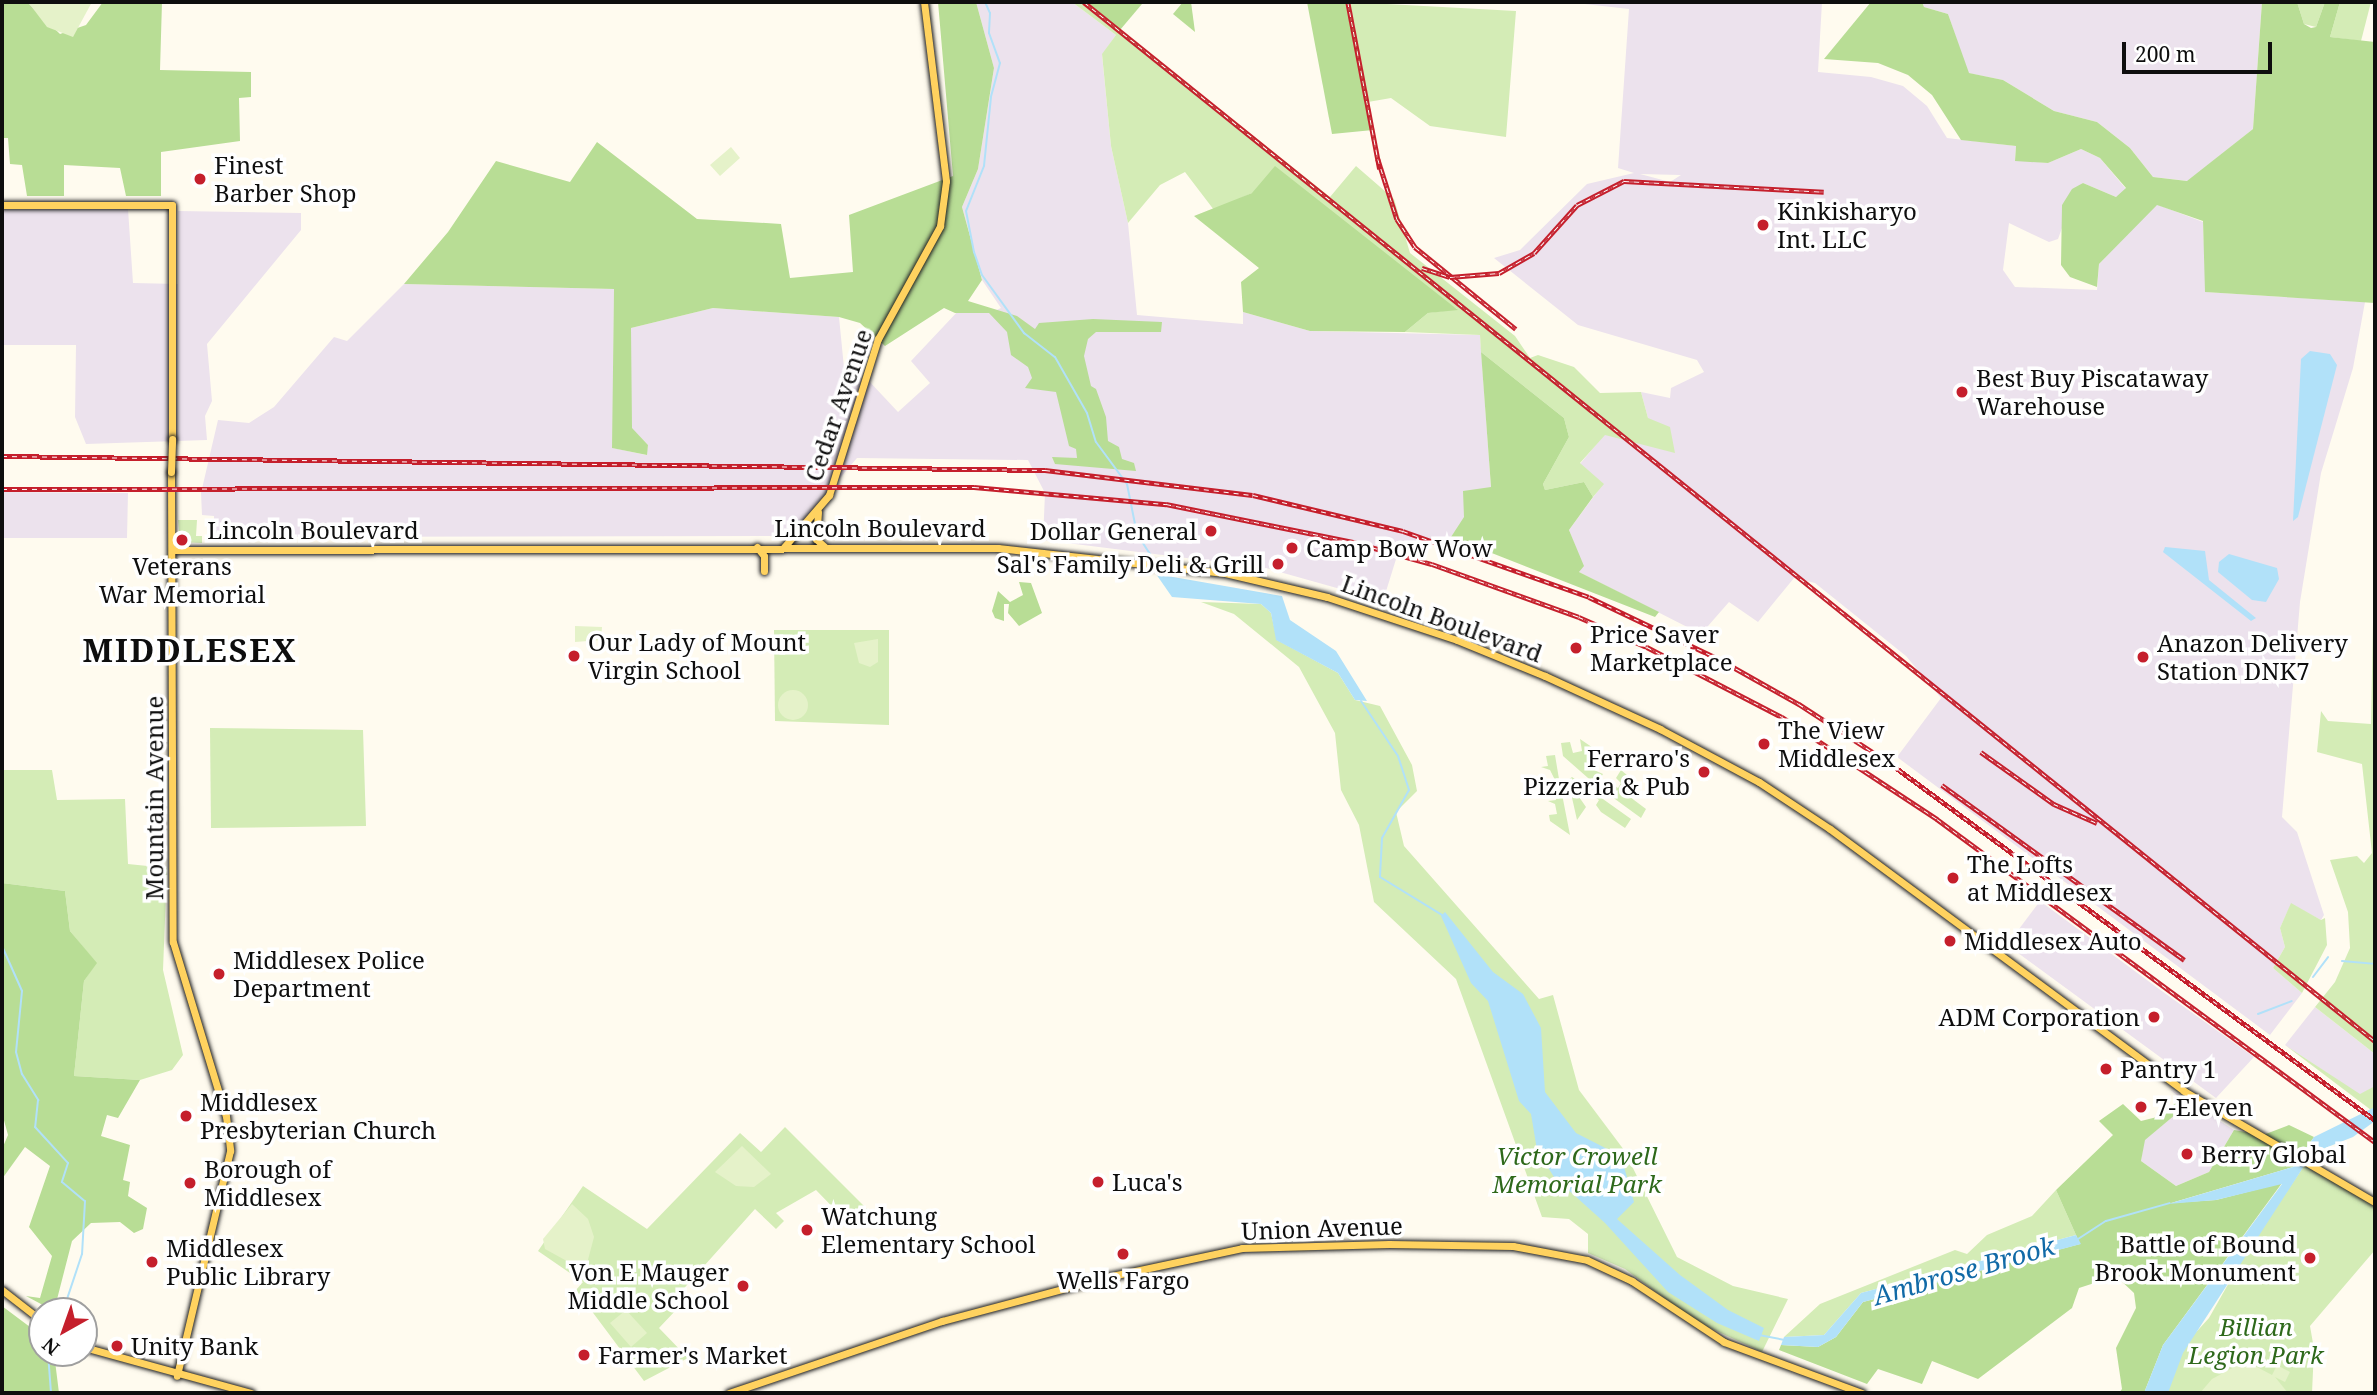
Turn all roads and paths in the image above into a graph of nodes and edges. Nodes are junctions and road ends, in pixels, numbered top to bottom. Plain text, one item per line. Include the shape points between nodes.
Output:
1 (924, 2) edge
2 (2, 205) edge
3 (820, 506) junction
4 (756, 547) junction
5 (784, 547) junction
6 (826, 547) junction
7 (173, 550) junction
8 (764, 571) dead end
9 (2375, 1202) edge
10 (2, 1290) edge
11 (28, 1310) edge
12 (98, 1351) edge
13 (177, 1376) junction
14 (251, 1393) edge
15 (729, 1393) edge
16 (1862, 1393) edge

1 - 3 main road, Cedar Avenue via 946,190 940,226 878,339 836,478
2 - 7 main road, Mountain Avenue, bridge via 172,205
3 - 5 main road, Cedar Avenue
3 - 6 main road via 816,539
4 - 5 main road, Lincoln Boulevard
4 - 7 main road, Lincoln Boulevard
4 - 8 main road via 764,556
5 - 6 main road, Lincoln Boulevard
6 - 9 main road, Lincoln Boulevard via 998,548 1166,564 1261,579 1382,614 1489,653 1660,729 1759,782 1830,829 2148,1065 2220,1114
7 - 13 main road, Mountain Avenue via 173,942 226,1116 230,1151
10 - 11 main road
12 - 13 main road
13 - 14 main road
15 - 16 main road, Union Avenue via 942,1321 1107,1277 1242,1248 1389,1244 1513,1246 1587,1260 1637,1284 1724,1342

